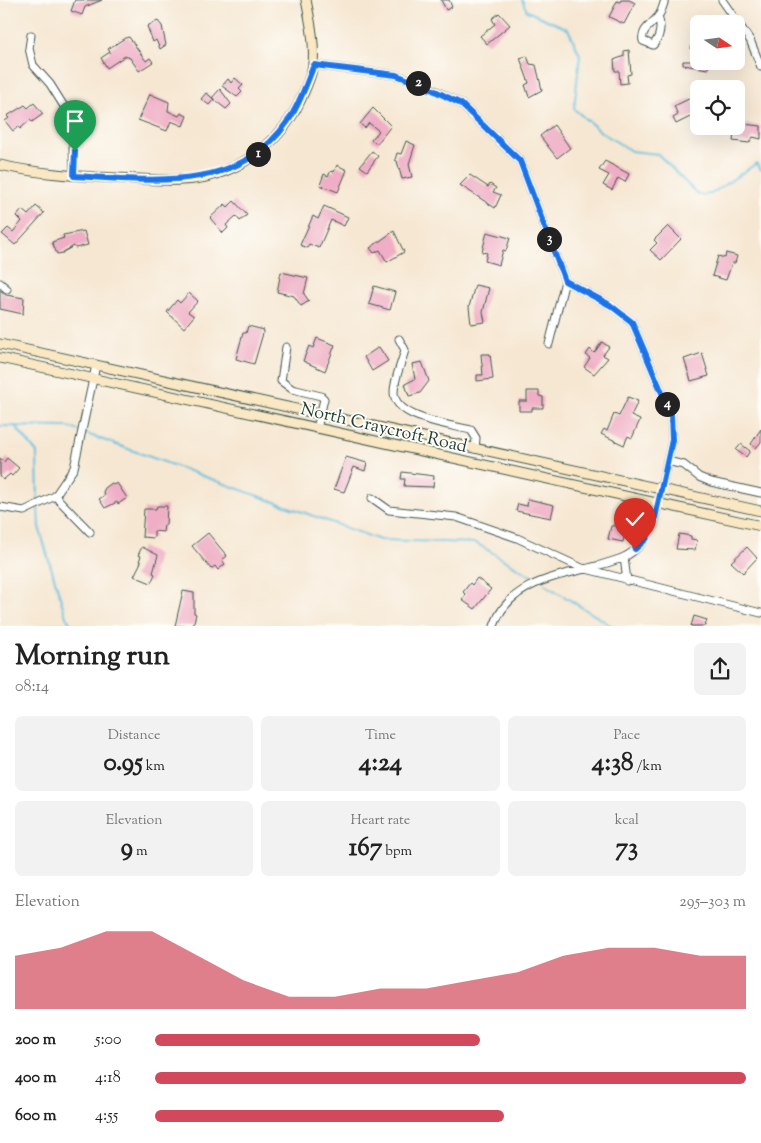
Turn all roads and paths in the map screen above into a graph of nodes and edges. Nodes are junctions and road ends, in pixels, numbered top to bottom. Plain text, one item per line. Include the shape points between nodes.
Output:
1 (306, 0) edge
2 (665, 0) edge
3 (722, 0) edge
4 (658, 17) dead end
5 (31, 34) dead end
6 (314, 65) junction
7 (761, 67) edge
8 (0, 165) edge
9 (74, 176) junction
10 (565, 281) junction
11 (0, 283) edge
12 (8, 289) dead end
13 (399, 339) dead end
14 (0, 344) edge
15 (549, 344) dead end
16 (286, 347) dead end
17 (0, 358) edge
18 (96, 365) junction
19 (92, 379) junction
20 (320, 416) junction
21 (318, 429) junction
22 (475, 449) junction
23 (668, 461) junction
24 (662, 488) junction
25 (761, 492) edge
26 (55, 496) junction
27 (372, 498) dead end
28 (658, 502) junction
29 (0, 507) edge
30 (761, 511) edge
31 (761, 526) edge
32 (90, 532) dead end
33 (624, 557) junction
34 (582, 568) junction
35 (627, 581) junction
36 (761, 612) edge
37 (494, 626) edge

1 - 6 main road
2 - 4 street
3 - 7 street via 750,40
5 - 9 street via 29,48 33,65 54,89 72,119
6 - 9 main road via 296,108 276,138 251,159 234,167 183,180
6 - 10 street via 396,75 461,104 520,161
8 - 9 main road via 35,173
10 - 15 street
10 - 23 street via 610,305 632,322 671,414 672,440
11 - 12 street
13 - 22 street via 404,350 394,392 398,403 414,415 471,430 476,438
14 - 18 main road, North Craycroft Road
16 - 20 street via 281,381 292,389 321,396 324,400
17 - 19 main road, North Craycroft Road
18 - 19 street
18 - 20 main road, North Craycroft Road
19 - 21 main road, North Craycroft Road
19 - 26 street via 74,468
20 - 21 street
20 - 22 main road, North Craycroft Road
21 - 28 main road, North Craycroft Road
22 - 24 main road, North Craycroft Road
23 - 24 street
23 - 25 street via 684,465 711,482
24 - 28 street
24 - 30 main road, North Craycroft Road
26 - 29 street via 24,511
26 - 32 street
27 - 34 street via 389,510 456,516 517,538
28 - 31 main road, North Craycroft Road
28 - 33 street via 653,527 646,539
33 - 34 street
33 - 35 street
34 - 35 street
34 - 37 street via 524,589 506,604
35 - 36 street

